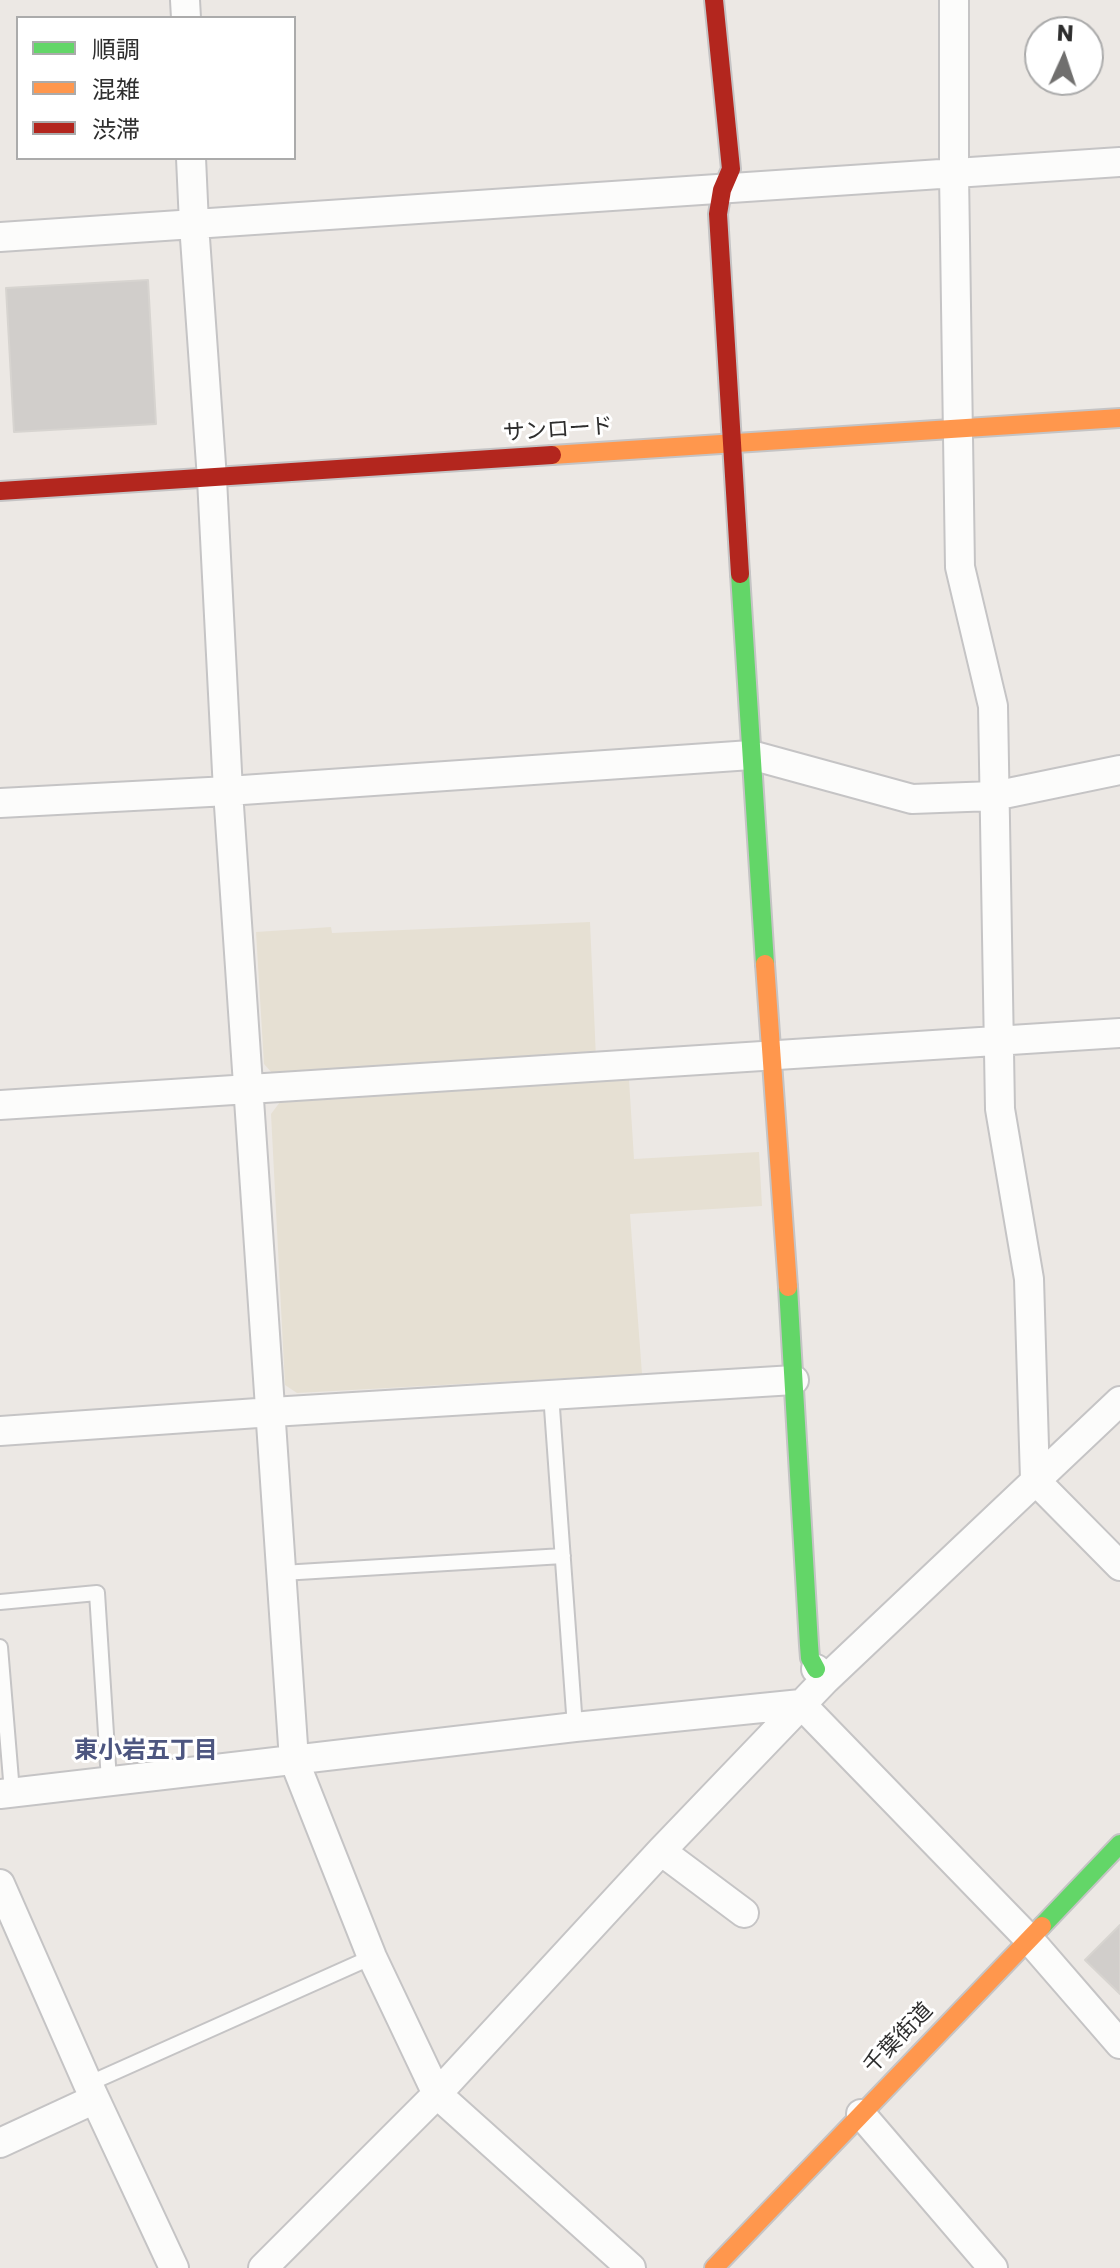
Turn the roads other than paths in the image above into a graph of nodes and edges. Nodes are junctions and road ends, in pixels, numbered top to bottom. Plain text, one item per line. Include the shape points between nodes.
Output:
1 (714, 0) edge
2 (954, 0) edge
3 (191, 160) edge
4 (1120, 162) edge
5 (954, 174) junction
6 (722, 190) junction
7 (194, 224) junction
8 (0, 237) edge
9 (1120, 418) edge
10 (958, 428) junction
11 (733, 443) junction
12 (212, 479) junction
13 (0, 491) edge
14 (751, 755) junction
15 (1120, 770) edge
16 (228, 791) junction
17 (994, 796) junction
18 (0, 803) edge
19 (1120, 1033) edge
20 (998, 1040) junction
21 (770, 1055) junction
22 (249, 1089) junction
23 (0, 1105) edge
24 (794, 1380) junction
25 (551, 1394) junction
26 (1120, 1401) edge
27 (272, 1412) junction
28 (0, 1431) edge
29 (1035, 1480) junction
30 (563, 1556) junction
31 (1120, 1566) edge
32 (282, 1573) junction
33 (0, 1602) edge
34 (0, 1647) edge
35 (821, 1674) junction
36 (794, 1713) junction
37 (575, 1727) junction
38 (294, 1760) junction
39 (109, 1781) junction
40 (6, 1793) edge
41 (1120, 1844) edge
42 (661, 1851) junction
43 (0, 1884) edge
44 (744, 1913) dead end
45 (1028, 1938) junction
46 (372, 1957) junction
47 (1120, 2044) edge
48 (92, 2092) junction
49 (437, 2094) junction
50 (861, 2114) junction
51 (0, 2143) edge
52 (174, 2268) edge
53 (263, 2268) edge
54 (631, 2268) edge
55 (714, 2268) edge
56 (993, 2268) edge

1 - 6 main road via 731,169
2 - 5 street
3 - 7 street
4 - 5 street
5 - 6 street
5 - 10 street
6 - 7 street
6 - 11 main road via 718,214
7 - 8 street
7 - 12 street
9 - 10 main road, サンロード
10 - 11 main road, サンロード
10 - 17 street via 960,567 993,706
11 - 12 main road, サンロード
11 - 14 main road
12 - 13 main road, サンロード
12 - 16 street
14 - 16 street
14 - 17 street via 912,799
14 - 21 main road
15 - 17 street
16 - 18 street
16 - 22 street
17 - 20 street
19 - 20 street
20 - 21 street
20 - 29 street via 1000,1109 1029,1279
21 - 22 street
21 - 24 main road
22 - 23 street
22 - 27 street
24 - 25 street
24 - 35 main road via 810,1658
25 - 27 street
25 - 30 lane
26 - 29 street
27 - 28 street
27 - 32 street
29 - 31 street
29 - 35 street
30 - 32 lane
30 - 37 lane
32 - 38 street
33 - 39 lane via 97,1593
34 - 40 lane
35 - 36 street
36 - 37 street
36 - 42 street
36 - 45 street
37 - 38 street
38 - 39 street
38 - 46 street
39 - 40 street
41 - 45 main road, 千葉街道
42 - 44 street
42 - 49 street
43 - 48 street
45 - 47 street
45 - 50 main road, 千葉街道
46 - 48 lane
46 - 49 street
48 - 51 street
48 - 52 street
49 - 53 street
49 - 54 street
50 - 55 main road, 千葉街道
50 - 56 street

